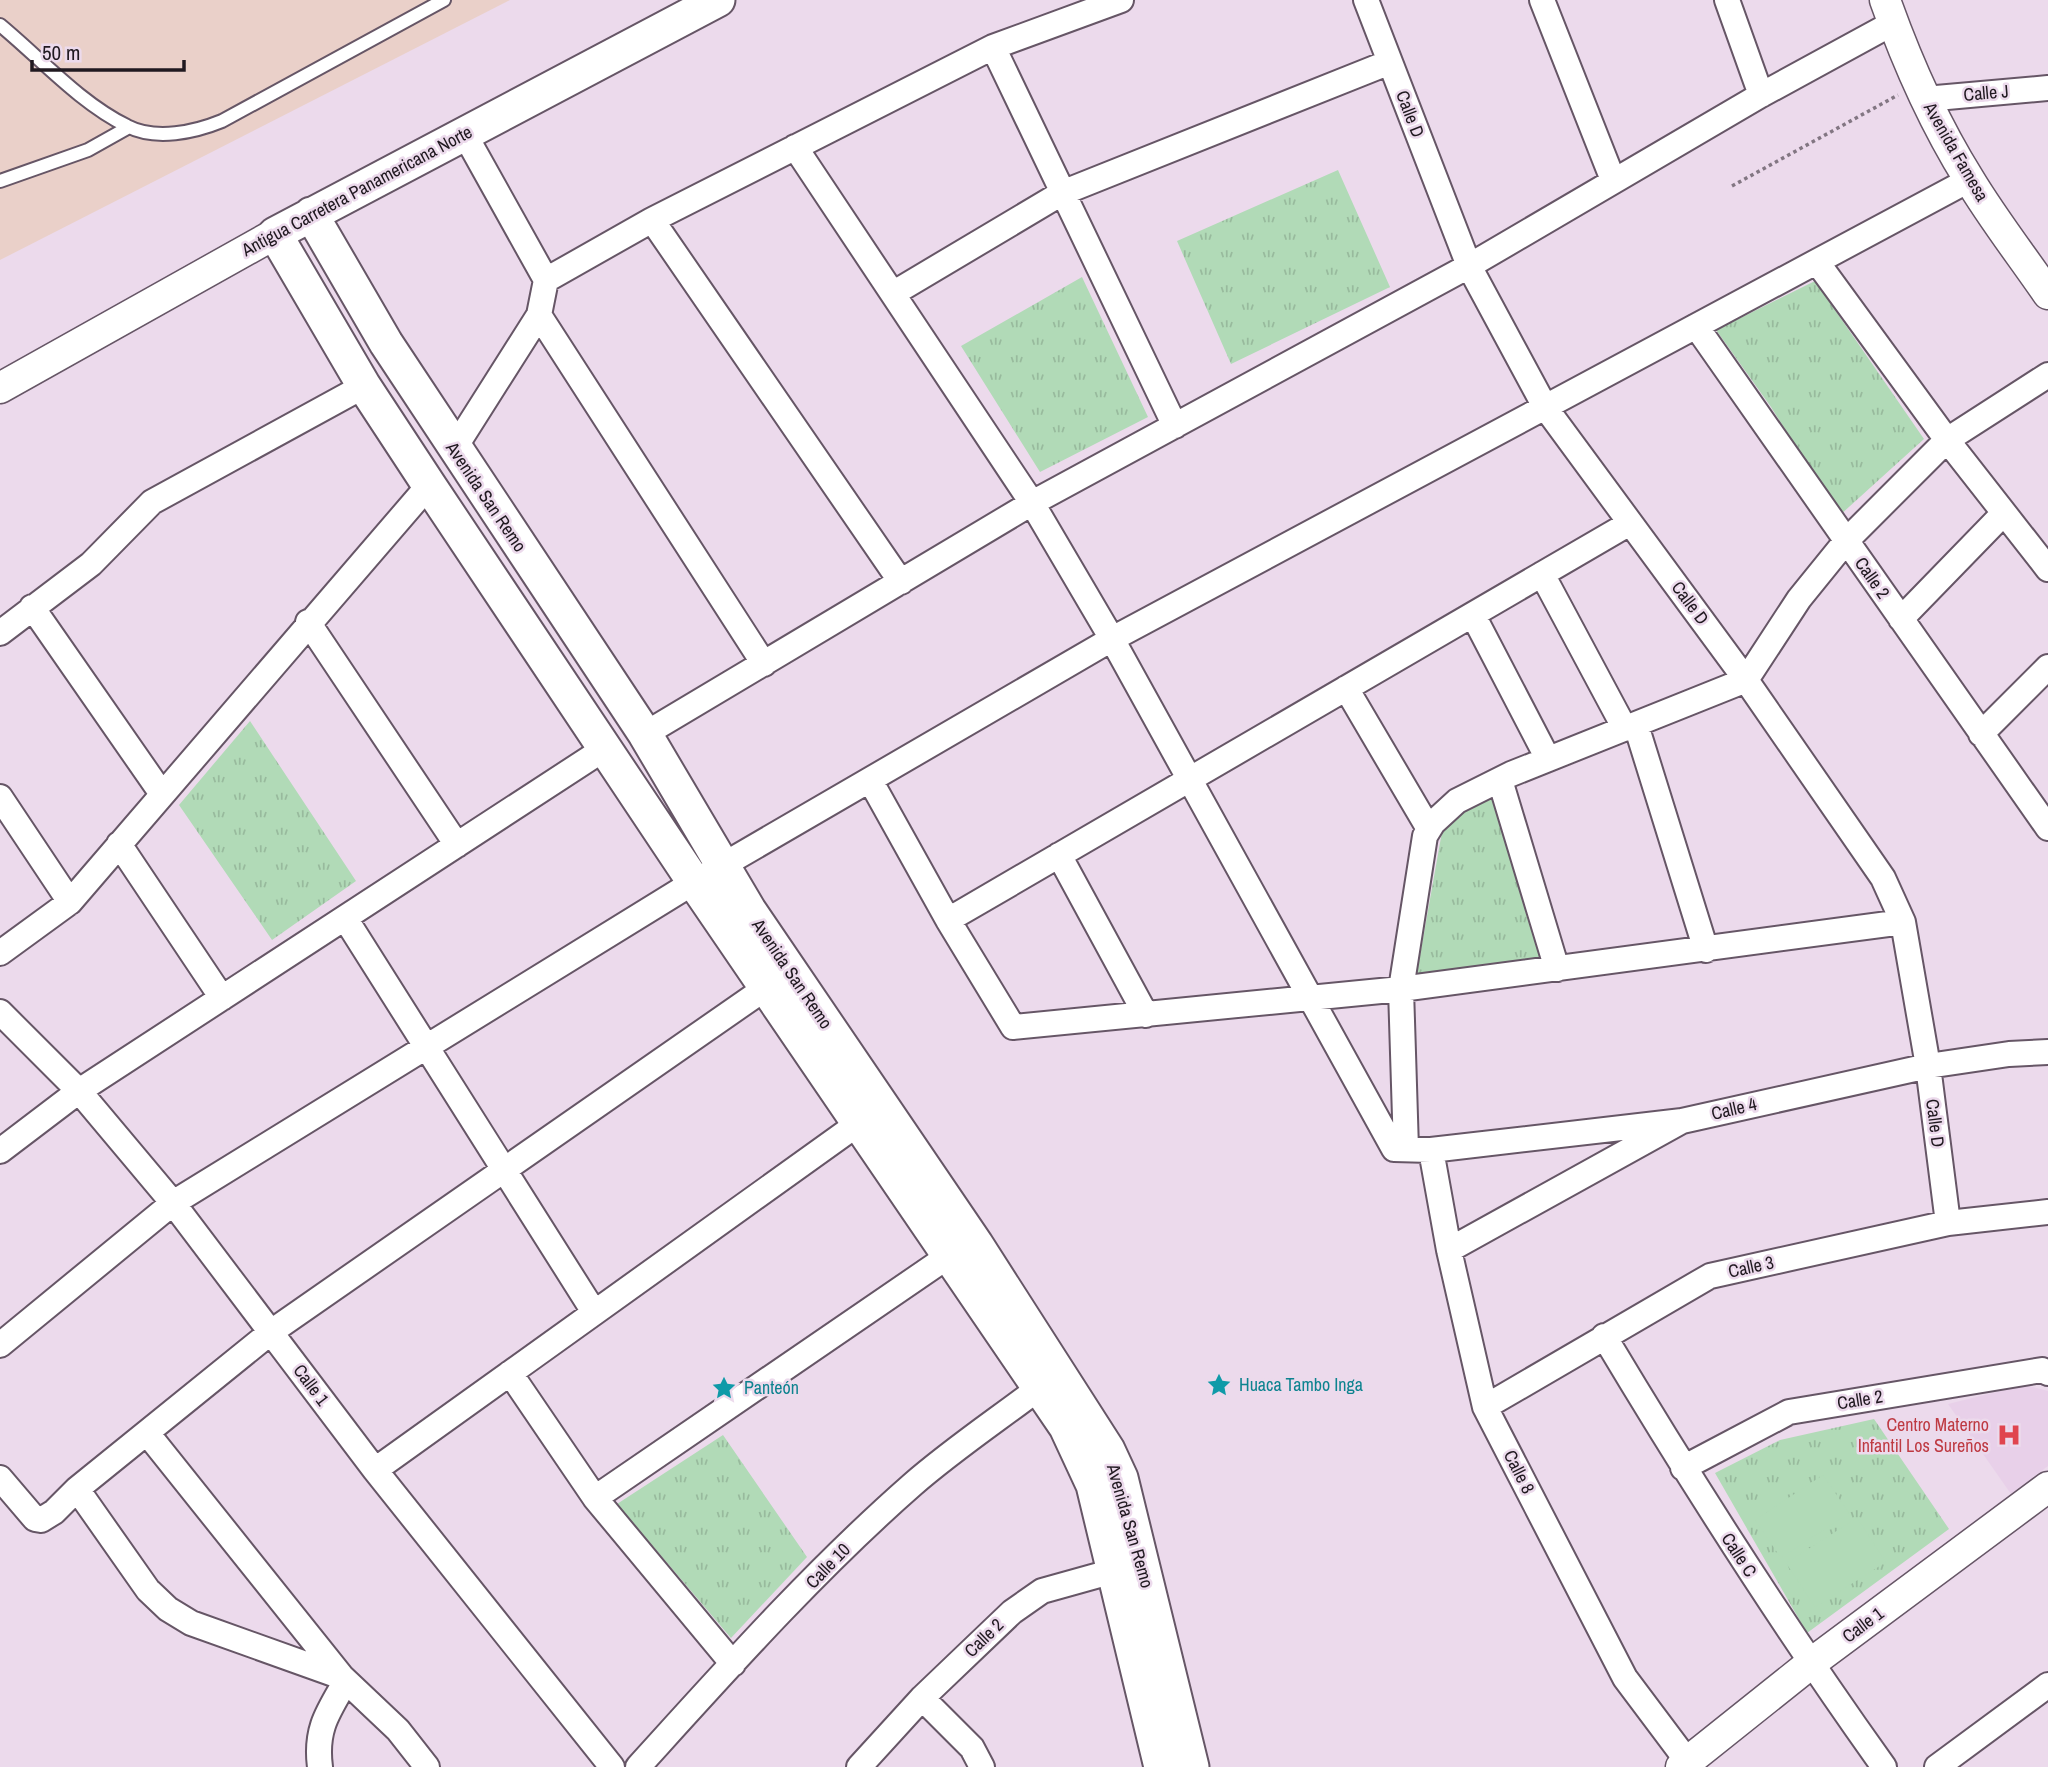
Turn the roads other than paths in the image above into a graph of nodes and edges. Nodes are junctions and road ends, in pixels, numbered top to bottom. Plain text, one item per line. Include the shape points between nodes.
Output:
1 (444, 0) edge
2 (718, 0) edge
3 (1121, 0) edge
4 (1366, 0) edge
5 (1542, 0) edge
6 (1727, 0) edge
7 (1889, 11) edge
8 (0, 24) edge
9 (993, 47) junction
10 (1390, 62) junction
11 (2048, 88) edge
12 (1922, 92) junction
13 (1761, 95) junction
14 (129, 127) junction
15 (464, 133) junction
16 (795, 146) junction
17 (1613, 180) junction
18 (1969, 180) junction
19 (0, 181) edge
20 (1062, 193) junction
21 (311, 214) junction
22 (652, 220) junction
23 (275, 234) junction
24 (1817, 262) junction
25 (1469, 267) junction
26 (546, 280) junction
27 (894, 293) junction
28 (2048, 294) edge
29 (539, 316) junction
30 (1696, 326) junction
31 (2048, 374) edge
32 (364, 386) junction
33 (0, 388) edge
34 (1545, 407) junction
35 (1175, 426) junction
36 (1947, 440) junction
37 (454, 450) junction
38 (429, 485) junction
39 (1032, 503) junction
40 (2004, 513) junction
41 (1630, 523) junction
42 (1846, 541) junction
43 (2048, 569) edge
44 (1542, 574) junction
45 (901, 582) junction
46 (32, 607) junction
47 (1473, 615) junction
48 (1901, 619) junction
49 (308, 622) junction
50 (0, 633) edge
51 (1112, 639) junction
52 (764, 664) junction
53 (2048, 667) edge
54 (1746, 680) junction
55 (1346, 688) junction
56 (1631, 727) junction
57 (645, 734) junction
58 (1981, 734) junction
59 (607, 747) junction
60 (1548, 760) junction
61 (870, 780) junction
62 (1188, 780) junction
63 (1500, 780) junction
64 (162, 794) junction
65 (0, 797) edge
66 (2048, 828) edge
67 (1429, 829) junction
68 (119, 844) junction
69 (457, 845) junction
70 (1059, 855) junction
71 (708, 874) junction
72 (70, 902) junction
73 (345, 918) junction
74 (948, 920) junction
75 (1903, 922) junction
76 (1706, 950) junction
77 (0, 953) edge
78 (1557, 969) junction
79 (767, 987) junction
80 (1401, 989) junction
81 (222, 998) junction
82 (1311, 999) junction
83 (0, 1012) edge
84 (1146, 1015) junction
85 (426, 1047) junction
86 (2048, 1052) edge
87 (1928, 1066) junction
88 (79, 1091) junction
89 (1682, 1121) junction
90 (859, 1123) junction
91 (1418, 1150) junction
92 (0, 1151) edge
93 (504, 1170) junction
94 (173, 1203) junction
95 (2048, 1212) edge
96 (1948, 1223) junction
97 (1449, 1250) junction
98 (950, 1255) junction
99 (594, 1312) junction
100 (271, 1332) junction
101 (1604, 1336) junction
102 (0, 1346) edge
103 (510, 1373) junction
104 (2048, 1373) edge
105 (1039, 1388) junction
106 (1485, 1407) junction
107 (147, 1433) junction
108 (1683, 1468) junction
109 (375, 1470) junction
110 (0, 1478) edge
111 (2048, 1487) edge
112 (77, 1489) junction
113 (595, 1498) junction
114 (1127, 1567) junction
115 (733, 1664) junction
116 (1810, 1664) junction
117 (344, 1679) junction
118 (2048, 1685) edge
119 (922, 1698) junction
120 (1684, 1764) edge
121 (320, 1767) edge
122 (427, 1767) edge
123 (611, 1767) edge
124 (639, 1767) edge
125 (859, 1767) edge
126 (982, 1767) edge
127 (1161, 1767) edge
128 (1192, 1767) edge
129 (1884, 1767) edge
130 (1937, 1767) edge

1 - 14 lane via 212,125 163,134
2 - 15 main road, Antigua Carretera Panamericana Norte
3 - 9 street
4 - 10 street, Calle D
5 - 17 street
6 - 13 street
7 - 12 street, Avenida Famesa
7 - 13 street
8 - 14 lane via 89,100
9 - 16 street
9 - 20 street
10 - 20 street
10 - 25 street, Calle D
11 - 12 street, Calle J
12 - 18 street, Avenida Famesa
13 - 17 street
14 - 19 lane via 88,150
15 - 21 main road, Antigua Carretera Panamericana Norte
15 - 26 street
16 - 22 street
16 - 27 street
17 - 25 street
18 - 24 street
18 - 28 street, Avenida Famesa
20 - 27 street
20 - 35 street
21 - 23 main road, Antigua Carretera Panamericana Norte
21 - 37 main road, Avenida San Remo
22 - 26 street
22 - 45 street
23 - 32 main road, Avenida San Remo
23 - 33 street, Antigua Carretera Panamericana Norte
24 - 30 street
24 - 36 street
25 - 34 street, Calle D
25 - 35 street
26 - 29 street
27 - 39 street
29 - 37 street
29 - 52 street
30 - 34 street
30 - 42 street, Calle 2
31 - 36 street
32 - 38 main road, Avenida San Remo
32 - 46 street via 152,502 102,555
34 - 41 street, Calle D
34 - 51 street
35 - 39 street
36 - 40 street
36 - 42 street
37 - 57 main road, Avenida San Remo
38 - 49 street
38 - 59 main road, Avenida San Remo
39 - 45 street
39 - 51 street
40 - 43 street
40 - 48 street
41 - 44 street
41 - 54 street, Calle D
42 - 48 street, Calle 2
42 - 54 street via 1799,598
44 - 47 street
44 - 56 street
45 - 52 street
46 - 50 street
46 - 64 street
47 - 55 street
47 - 60 street
48 - 58 street, Calle 2
49 - 64 street
49 - 69 street
51 - 61 street
51 - 62 street
52 - 57 street
53 - 58 street
54 - 56 street
54 - 75 street, Calle D via 1863,846
55 - 62 street
55 - 67 street
56 - 60 street
56 - 76 street
57 - 71 main road, Avenida San Remo via 697,818
58 - 66 street, Calle 2
59 - 69 street
59 - 71 main road, Avenida San Remo
60 - 63 street
61 - 71 street
61 - 74 street
62 - 70 street
62 - 82 street
63 - 67 street via 1457,801
63 - 78 street
64 - 68 street
65 - 72 street
67 - 80 street, Calle 8
68 - 72 street
68 - 81 street
69 - 73 street
70 - 74 street
70 - 84 street
71 - 79 main road, Avenida San Remo
71 - 85 street
71 - 114 main road, Avenida San Remo via 1095,1427 1121,1478
72 - 77 street
73 - 81 street
73 - 85 street
74 - 84 street via 1013,1027
75 - 76 street
75 - 87 street, Calle D
76 - 78 street
78 - 80 street
79 - 90 main road, Avenida San Remo
79 - 93 street
80 - 82 street
80 - 91 street, Calle 8
81 - 88 street
82 - 84 street
82 - 91 street via 1394,1149
83 - 88 street, Calle 1
85 - 93 street
85 - 94 street
86 - 87 street, Calle 4
87 - 89 street, Calle 4
87 - 96 street, Calle D
88 - 92 street
88 - 94 street, Calle 1
89 - 91 street
89 - 97 street, Calle 4
90 - 98 main road, Avenida San Remo
90 - 99 street
91 - 97 street, Calle 8
93 - 99 street
93 - 100 street
94 - 100 street, Calle 1
94 - 102 street
95 - 96 street, Calle 3
96 - 101 street, Calle 3 via 1710,1276
97 - 106 street, Calle 8
98 - 105 main road, Avenida San Remo
98 - 113 street
99 - 103 street
100 - 107 street
100 - 109 street, Calle 1
101 - 106 street, Calle 3
101 - 108 street, Calle C
103 - 109 street
103 - 113 street
104 - 108 street, Calle 2 via 2042,1370 1789,1412
105 - 114 main road, Avenida San Remo via 1066,1427
105 - 115 street, Calle 10 via 905,1491
106 - 120 street, Calle 8 via 1625,1678
107 - 112 street
107 - 117 street
108 - 116 street, Calle C
109 - 123 street, Calle 1
110 - 112 street via 35,1519 41,1520
111 - 116 street, Calle 1
112 - 117 street via 148,1590 168,1609 191,1623
113 - 115 street
114 - 119 street, Calle 2 via 1042,1591 1012,1612
114 - 127 main road, Avenida San Remo
114 - 128 main road, Avenida San Remo
115 - 124 street, Calle 10
116 - 120 street, Calle 1
116 - 129 street, Calle C
117 - 121 street via 324,1717 317,1745
117 - 122 street via 398,1730
118 - 130 street
119 - 125 street, Calle 2
119 - 126 street via 972,1748

